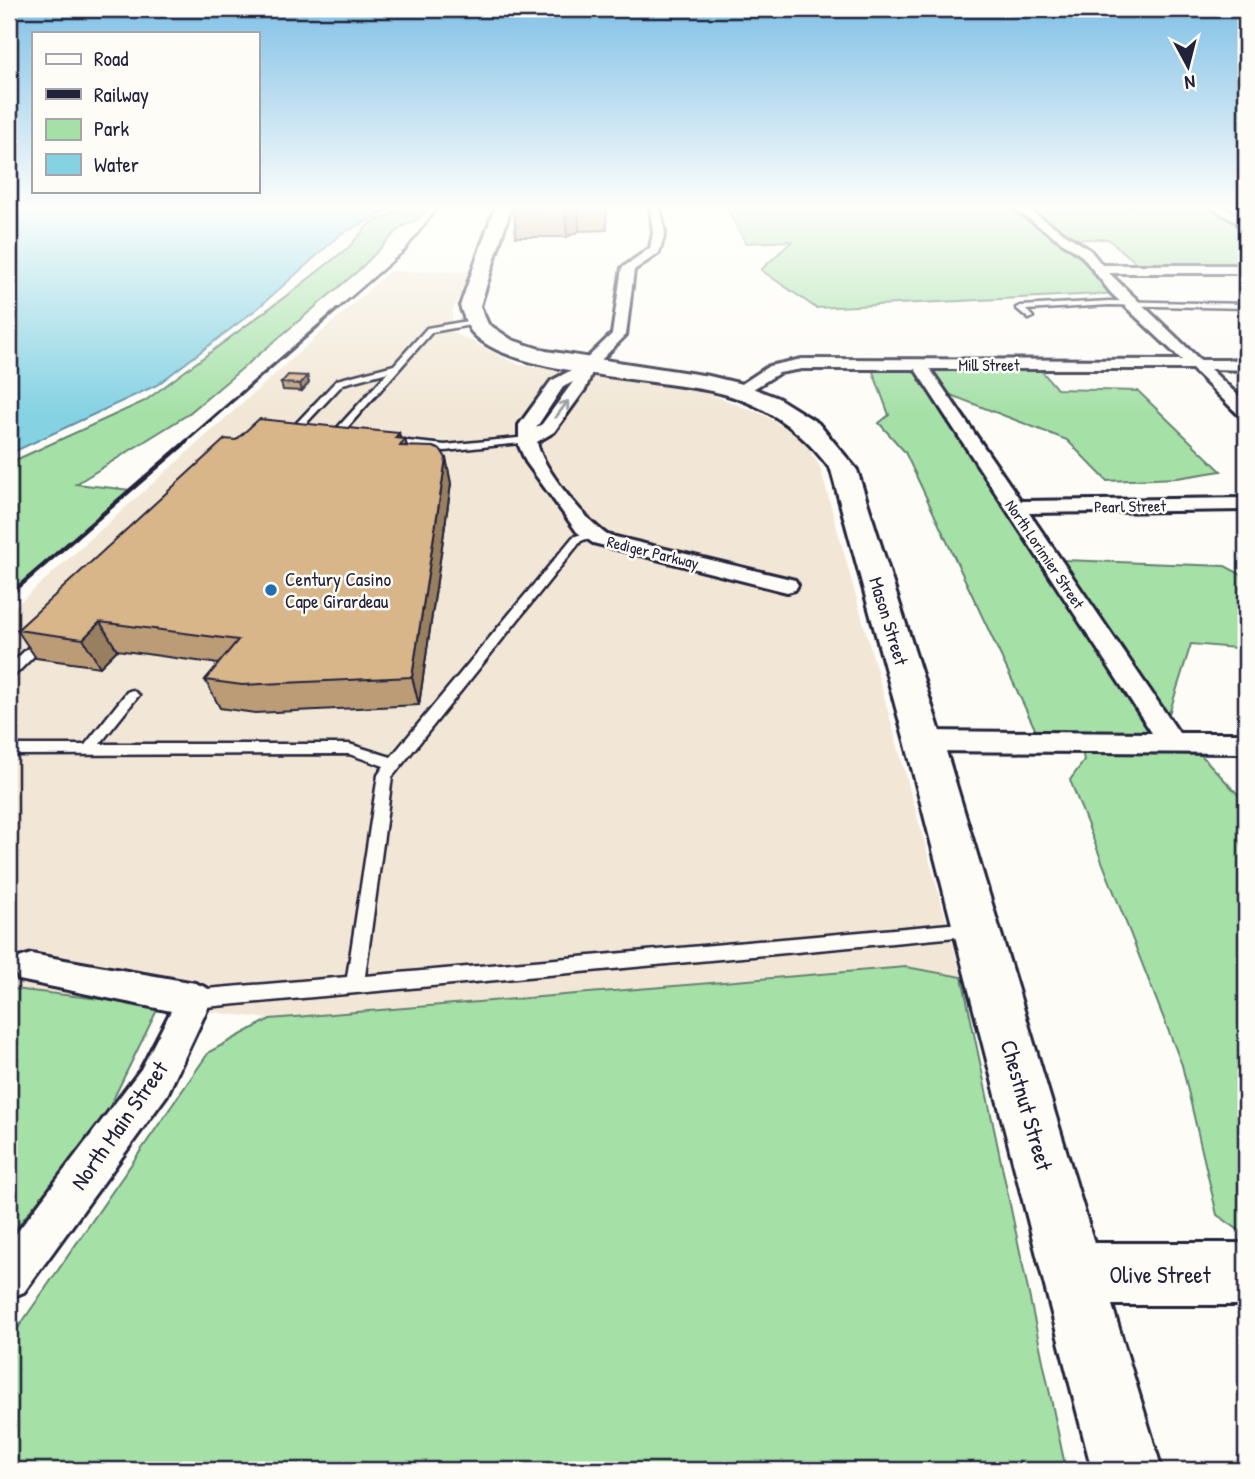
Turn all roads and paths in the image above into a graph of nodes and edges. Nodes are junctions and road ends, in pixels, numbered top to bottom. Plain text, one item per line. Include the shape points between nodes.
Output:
1 (480, 276) edge
2 (627, 276) edge
3 (1105, 276) edge
4 (1133, 306) junction
5 (1246, 306) edge
6 (1029, 317) dead end
7 (473, 322) junction
8 (528, 354) junction
9 (920, 365) junction
10 (1193, 365) junction
11 (1246, 365) edge
12 (397, 367) junction
13 (577, 377) junction
14 (739, 391) junction
15 (1246, 412) edge
16 (308, 433) edge
17 (322, 434) edge
18 (377, 440) edge
19 (528, 440) junction
20 (1246, 504) edge
21 (1014, 507) junction
22 (590, 534) junction
23 (787, 585) dead end
24 (49, 635) edge
25 (9, 673) edge
26 (132, 695) dead end
27 (924, 741) junction
28 (1172, 743) junction
29 (1246, 743) edge
30 (9, 750) edge
31 (89, 750) junction
32 (395, 764) junction
33 (977, 929) junction
34 (31, 969) dead end
35 (355, 985) junction
36 (195, 999) junction
37 (1075, 1274) junction
38 (1246, 1274) edge
39 (9, 1277) edge
40 (1127, 1470) edge

1 - 7 main road via 471,298
2 - 13 street via 620,335
3 - 4 street
4 - 5 lane
4 - 6 lane via 1020,308
4 - 10 street
7 - 8 main road via 485,334
7 - 12 lane via 430,330
8 - 13 main road
8 - 13 main road via 553,373
9 - 10 street, Mill Street
9 - 14 street, Mill Street via 802,364 774,369
9 - 21 street, North Lorimier Street
10 - 11 street, Mill Street
10 - 15 street
12 - 16 lane via 340,382 289,432
12 - 17 lane via 340,436
13 - 14 main road, Mason Street via 626,371
13 - 19 street via 548,428
14 - 27 main road, Mason Street via 793,414 823,440 844,470
18 - 19 lane via 445,448
19 - 22 street, Rediger Parkway via 535,462
20 - 21 street, Pearl Street
21 - 28 street, North Lorimier Street
22 - 23 street, Rediger Parkway via 621,546
22 - 32 lane via 577,539
24 - 25 lane
26 - 31 lane
27 - 28 street
27 - 33 main road, Chestnut Street
28 - 29 street
30 - 31 lane
31 - 32 lane via 349,749
32 - 35 lane via 385,775
33 - 35 lane
33 - 37 main road, Chestnut Street
34 - 36 street
35 - 36 lane
36 - 39 street, North Main Street via 154,1082
37 - 38 main road, Olive Street
37 - 40 main road, Chestnut Street

